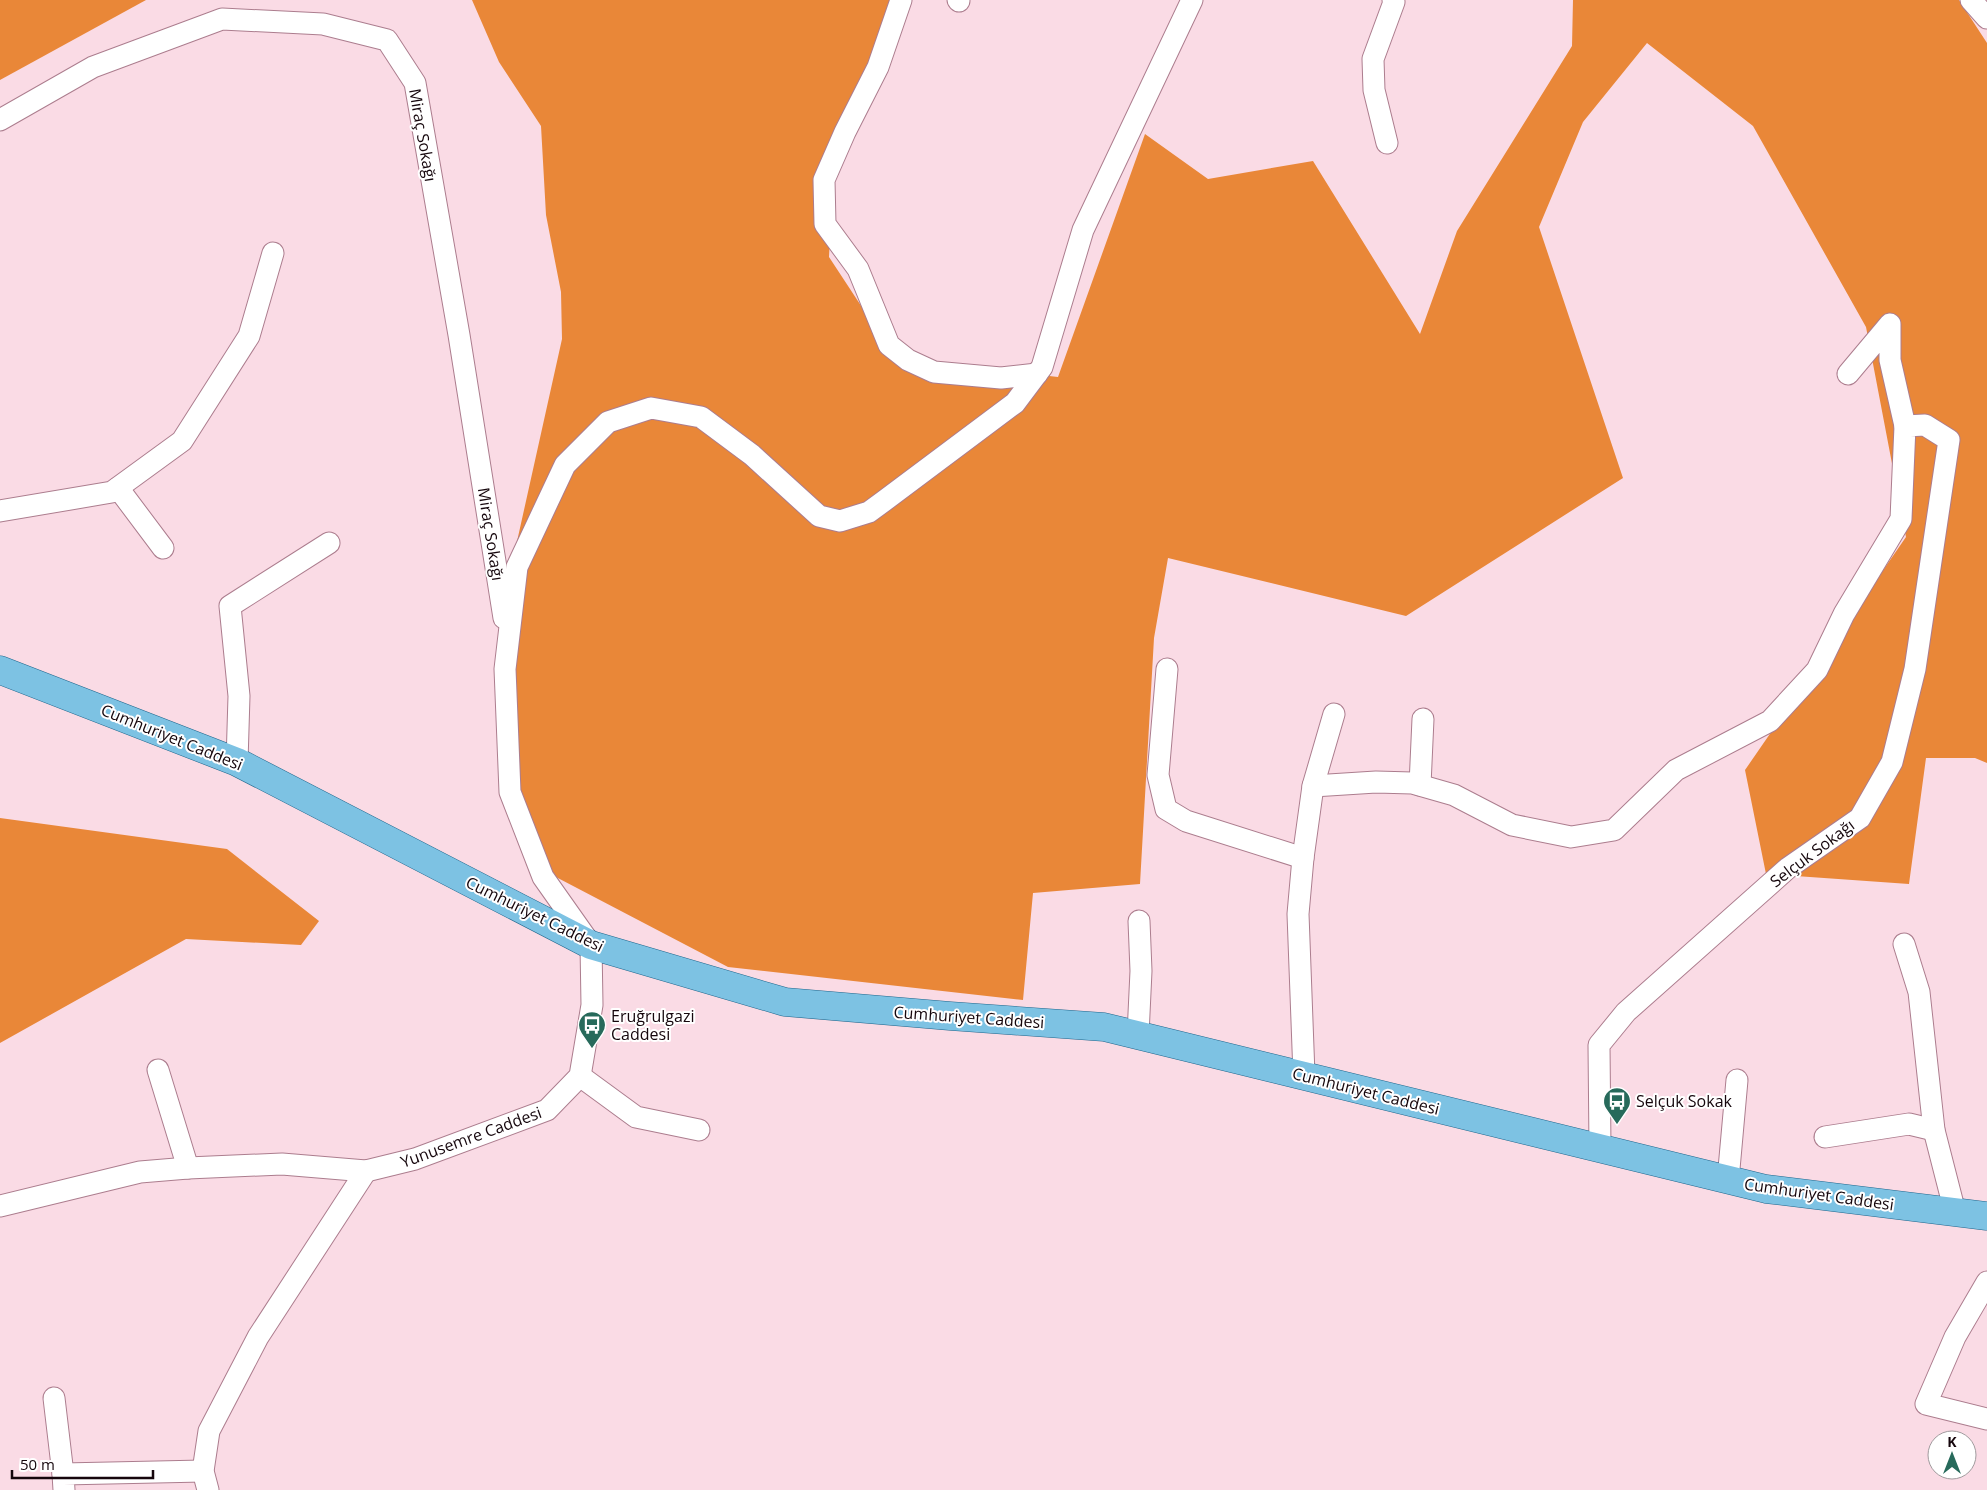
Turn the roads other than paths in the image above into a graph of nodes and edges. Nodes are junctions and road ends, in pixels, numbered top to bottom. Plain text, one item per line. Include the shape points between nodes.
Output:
1 (901, 0) edge
2 (1192, 0) edge
3 (1393, 0) edge
4 (1971, 0) edge
5 (1987, 18) edge
6 (0, 120) edge
7 (1387, 143) dead end
8 (273, 253) dead end
9 (1037, 374) junction
10 (1848, 374) dead end
11 (1905, 426) junction
12 (118, 488) junction
13 (0, 511) edge
14 (329, 543) dead end
15 (163, 548) dead end
16 (508, 643) junction
17 (1167, 669) dead end
18 (0, 670) edge
19 (1334, 714) dead end
20 (1423, 719) dead end
21 (237, 762) junction
22 (1420, 785) junction
23 (1313, 786) junction
24 (1303, 858) junction
25 (1139, 921) dead end
26 (1904, 944) dead end
27 (591, 945) junction
28 (1138, 1035) junction
29 (158, 1070) dead end
30 (1304, 1075) junction
31 (580, 1076) junction
32 (1737, 1080) dead end
33 (699, 1130) dead end
34 (1934, 1130) junction
35 (1825, 1137) dead end
36 (1600, 1148) junction
37 (188, 1168) junction
38 (366, 1171) junction
39 (1728, 1180) junction
40 (0, 1206) edge
41 (1955, 1212) junction
42 (1987, 1216) edge
43 (1987, 1282) edge
44 (54, 1398) dead end
45 (1987, 1419) edge
46 (205, 1480) edge
47 (63, 1482) edge

1 - 9 street via 878,66 824,180 825,224 858,269 889,345 908,360 934,372 1001,378
2 - 9 street via 1083,230 1042,367
3 - 7 street via 1373,59 1374,90
4 - 5 street
6 - 16 street, Miraç Sokağı via 93,68 222,19 323,24 386,40 415,83
8 - 12 street via 249,336 182,441
9 - 16 street via 1015,403 869,512 840,521 819,516 752,454 701,417 651,408 608,422 565,465 517,566
10 - 11 street via 1890,324 1890,360
11 - 22 street via 1900,519 1844,614 1817,670 1770,721 1676,770 1614,830 1571,837 1512,825 1454,795
11 - 36 street, Selçuk Sokağı via 1925,425 1949,440 1915,668 1892,762 1860,818 1788,868 1626,1012 1599,1044
12 - 13 street via 112,492
12 - 15 street
14 - 21 street via 230,606 239,696
16 - 27 street via 505,669 510,792 543,877
17 - 24 street via 1158,775 1166,809 1186,821
18 - 21 main road, Cumhuriyet Caddesi
19 - 23 street
20 - 22 street
21 - 27 main road, Cumhuriyet Caddesi
22 - 23 street via 1376,782
23 - 24 street
24 - 30 street via 1298,914
25 - 28 street
26 - 34 street via 1919,992
27 - 28 main road, Cumhuriyet Caddesi via 785,1002 1104,1027
27 - 31 street via 592,1005
28 - 30 main road, Cumhuriyet Caddesi
29 - 37 street
30 - 36 main road, Cumhuriyet Caddesi
31 - 33 street via 636,1117
31 - 38 street, Yunusemre Caddesi via 547,1110 415,1159
32 - 39 street
34 - 35 street via 1909,1124
34 - 41 street
36 - 39 main road, Cumhuriyet Caddesi
37 - 38 street, Yunusemre Caddesi via 282,1164
37 - 40 street, Yunusemre Caddesi via 140,1172
38 - 46 street via 258,1337 209,1431
39 - 41 main road, Cumhuriyet Caddesi via 1766,1189
41 - 42 main road, Cumhuriyet Caddesi
43 - 45 street via 1955,1337 1926,1404
44 - 47 street
46 - 47 street

